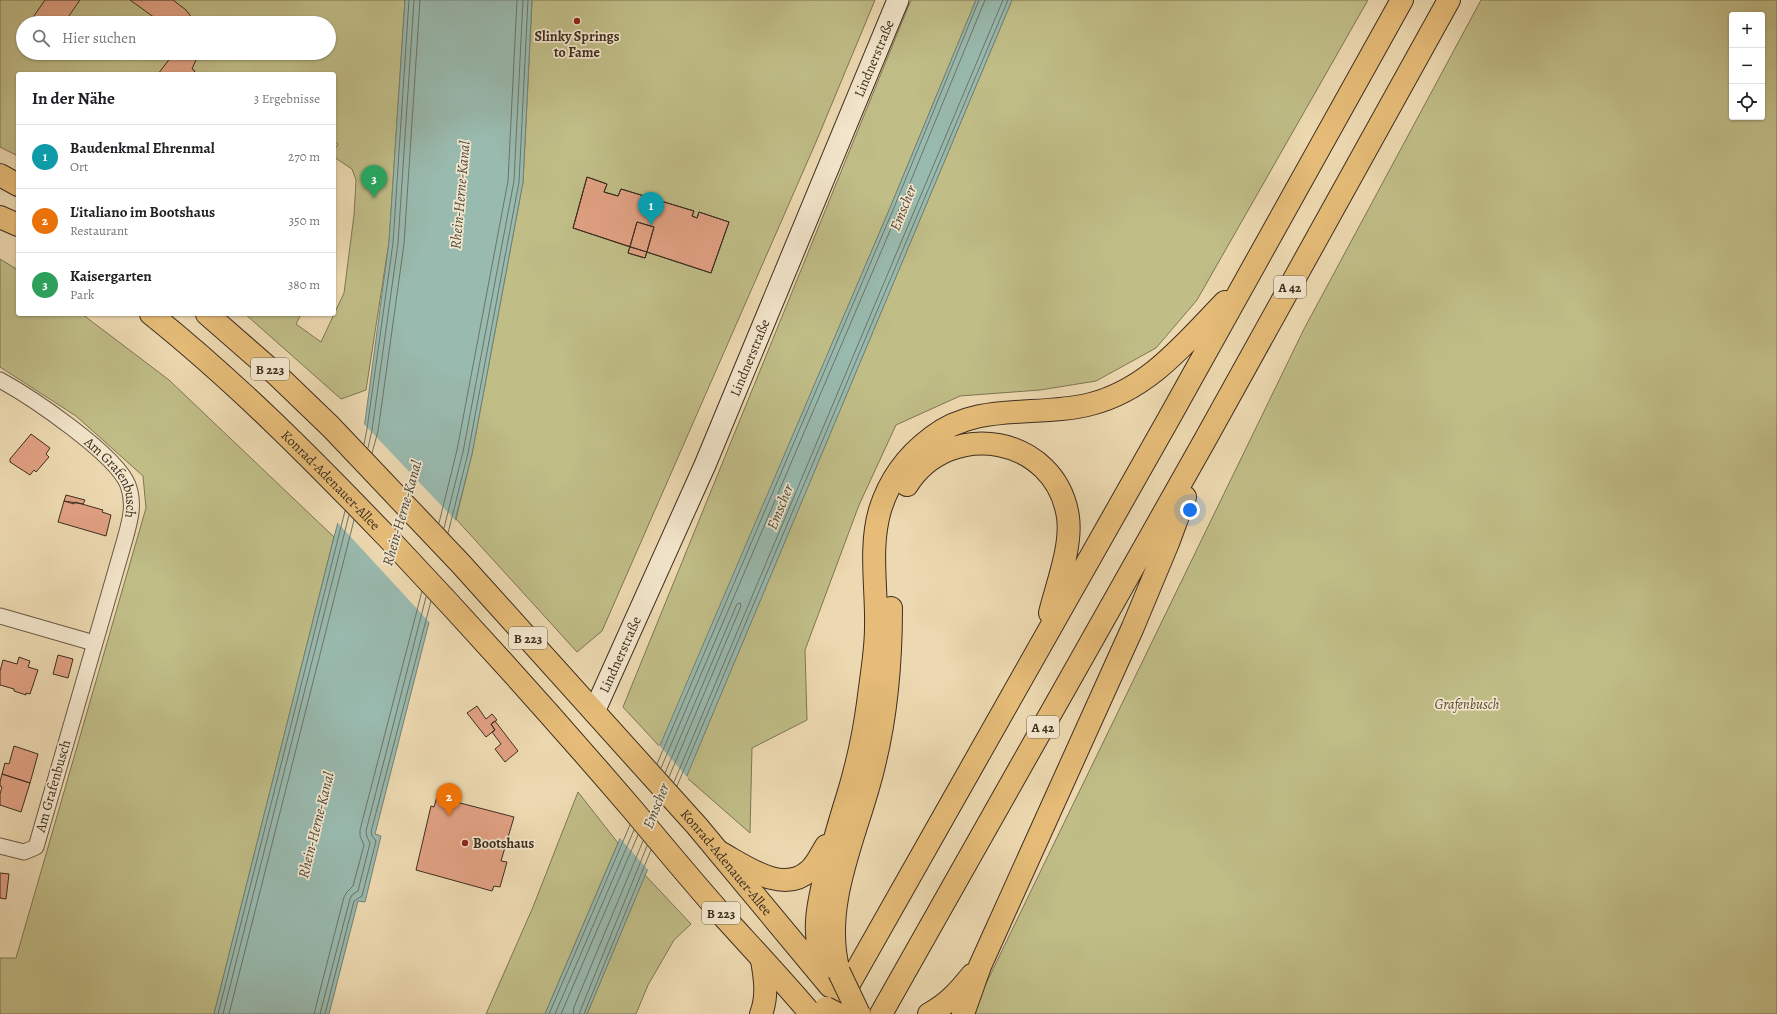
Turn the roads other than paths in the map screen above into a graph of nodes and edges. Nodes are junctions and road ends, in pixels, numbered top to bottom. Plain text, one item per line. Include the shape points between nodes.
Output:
1 (898, 0) edge
2 (1402, 0) edge
3 (1449, 0) edge
4 (0, 175) edge
5 (16, 184) edge
6 (0, 217) edge
7 (16, 224) edge
8 (1246, 279) junction
9 (154, 316) edge
10 (209, 316) edge
11 (0, 380) edge
12 (1205, 440) junction
13 (0, 616) edge
14 (1044, 639) junction
15 (94, 643) junction
16 (594, 712) junction
17 (578, 747) junction
18 (841, 816) junction
19 (0, 846) edge
20 (719, 852) junction
21 (762, 960) junction
22 (980, 966) junction
23 (825, 998) edge
24 (760, 1014) edge
25 (858, 1014) edge
26 (881, 1014) edge
27 (929, 1014) edge
28 (963, 1014) edge

1 - 16 street, Lindnerstraße via 704,465
2 - 8 main road
3 - 12 main road, A 42
4 - 5 main road
6 - 7 main road
8 - 14 main road
8 - 18 main road via 1166,363 1150,377 1131,388 1112,397 1077,407 985,414 967,419 933,436 906,462 886,494 876,530 876,629 868,702 863,736
9 - 17 main road, Konrad-Adenauer-Allee / B 223 via 222,374 316,463 450,603
10 - 16 main road, Konrad-Adenauer-Allee / B 223 via 331,427 461,564
11 - 15 street, Am Grafenbusch via 62,421 99,450 119,470 129,487 132,514
12 - 22 main road via 1142,606
12 - 26 main road, A 42
13 - 15 street
14 - 23 main road
14 - 23 main road via 1067,544 1068,517 1060,491 1034,460 1010,447 983,443 962,445 943,451 912,477 899,501 892,528 889,556 891,640 882,733 838,894
15 - 19 street, Am Grafenbusch via 36,846 24,852
16 - 17 main road
16 - 20 main road, Konrad-Adenauer-Allee / B 223
17 - 21 main road, Konrad-Adenauer-Allee / B 223
18 - 20 main road via 809,872 790,880 778,880 756,872
18 - 23 main road via 818,903 816,938
20 - 23 main road, Konrad-Adenauer-Allee / B 223 via 798,948
21 - 23 main road, Konrad-Adenauer-Allee / B 223 via 787,985
21 - 24 main road via 766,991
22 - 27 main road via 955,996
22 - 28 main road
23 - 25 main road, Konrad-Adenauer-Allee / B 223

